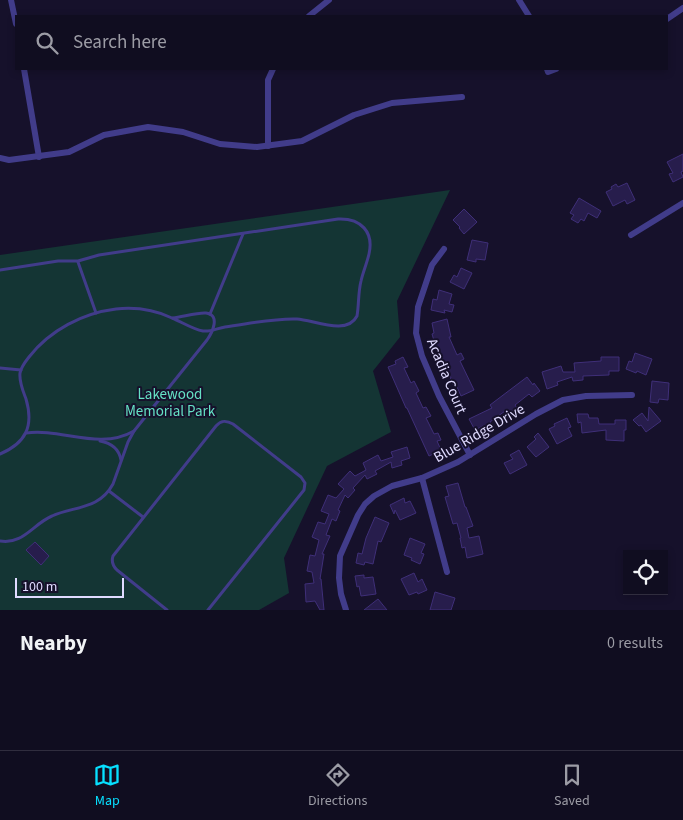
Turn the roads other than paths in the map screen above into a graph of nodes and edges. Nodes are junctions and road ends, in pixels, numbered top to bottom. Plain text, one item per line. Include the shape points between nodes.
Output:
1 (11, 0) edge
2 (329, 0) edge
3 (520, 0) edge
4 (683, 8) edge
5 (310, 15) edge
6 (528, 15) edge
7 (668, 18) edge
8 (15, 19) edge
9 (24, 70) edge
10 (273, 70) edge
11 (462, 97) dead end
12 (268, 146) junction
13 (39, 156) junction
14 (0, 158) edge
15 (683, 203) edge
16 (243, 233) junction
17 (631, 235) dead end
18 (444, 249) dead end
19 (78, 261) junction
20 (0, 270) edge
21 (96, 313) junction
22 (210, 314) junction
23 (173, 318) junction
24 (213, 330) junction
25 (0, 368) edge
26 (21, 370) junction
27 (632, 395) dead end
28 (134, 431) junction
29 (26, 432) junction
30 (94, 440) junction
31 (0, 454) edge
32 (470, 455) junction
33 (121, 461) junction
34 (422, 478) junction
35 (109, 492) junction
36 (143, 517) junction
37 (0, 541) edge
38 (447, 572) dead end
39 (167, 610) edge
40 (208, 610) edge
41 (346, 610) edge

1 - 8 street
2 - 5 street
3 - 6 street
4 - 7 street
9 - 13 street
10 - 12 street via 268,80
11 - 12 street via 392,103 354,115 302,141
12 - 13 street via 220,144 183,132 148,127 104,135 70,152
13 - 14 street
15 - 17 street
16 - 19 lane
16 - 22 lane
16 - 24 lane via 338,219 363,226 369,236 370,247 360,282 357,316 344,326 292,319
18 - 32 street, Acadia Court via 432,265 420,300 416,333 439,396
19 - 20 lane
19 - 21 lane
21 - 23 lane via 134,308
21 - 26 lane via 50,335
22 - 23 lane
22 - 24 lane via 215,320
23 - 24 lane via 196,329
24 - 28 lane
25 - 26 lane
26 - 29 lane via 20,378 29,410
27 - 32 street, Blue Ridge Drive via 563,400
28 - 30 lane via 128,435
28 - 33 lane
29 - 30 lane
29 - 31 lane via 18,443
30 - 33 lane via 114,446
32 - 34 street, Blue Ridge Drive
33 - 35 lane
34 - 38 street
34 - 41 street, Blue Ridge Drive via 382,490 365,504 358,515 340,556 339,578
35 - 36 lane
35 - 37 lane via 86,507 45,519 15,540
36 - 39 lane via 115,552 113,564
36 - 40 lane via 221,422 233,424 304,480 304,490

